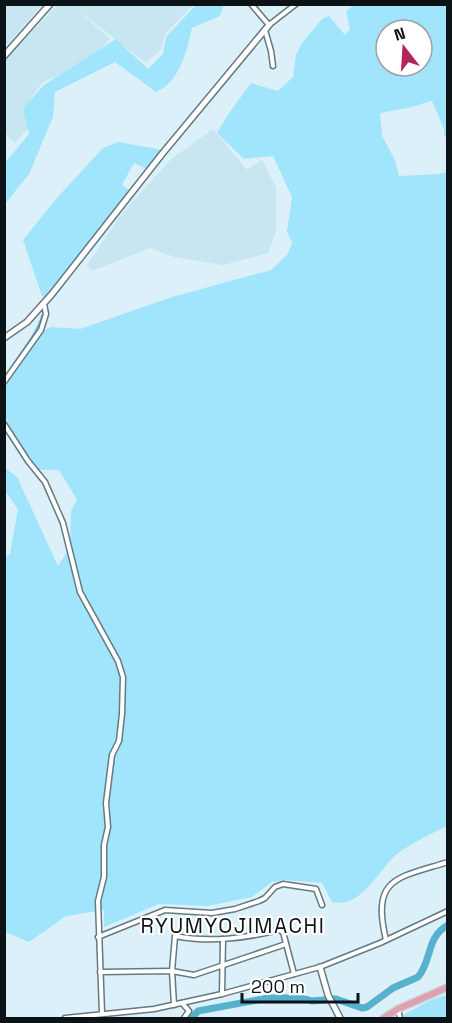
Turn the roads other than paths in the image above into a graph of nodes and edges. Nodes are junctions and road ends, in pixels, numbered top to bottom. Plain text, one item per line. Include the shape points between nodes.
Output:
1 (50, 4) edge
2 (251, 4) edge
3 (296, 4) edge
4 (267, 27) junction
5 (4, 56) edge
6 (273, 66) dead end
7 (44, 303) junction
8 (4, 338) edge
9 (4, 382) edge
10 (4, 424) edge
11 (447, 862) edge
12 (322, 905) dead end
13 (447, 911) edge
14 (98, 937) junction
15 (223, 939) junction
16 (386, 940) junction
17 (286, 944) junction
18 (223, 966) junction
19 (320, 967) junction
20 (100, 972) junction
21 (172, 972) junction
22 (294, 974) junction
23 (447, 987) edge
24 (222, 994) junction
25 (181, 1003) junction
26 (174, 1005) junction
27 (398, 1010) junction
28 (102, 1013) junction
29 (65, 1018) edge
30 (184, 1018) edge
31 (340, 1018) edge
32 (384, 1018) edge
33 (400, 1018) edge

1 - 5 street
2 - 4 street
3 - 4 street
4 - 6 street
4 - 7 street
7 - 8 street via 27,322
7 - 9 street via 46,314 41,330
10 - 14 street via 45,482 63,523 80,592 123,677 119,741 112,755 106,803 108,827 98,901
11 - 16 street via 401,877 389,887 381,919
12 - 14 street via 316,890 283,884 259,901 235,909 212,913 165,910
13 - 16 street
14 - 20 street
15 - 17 street via 243,939 279,930
15 - 18 street
15 - 21 street via 176,936
16 - 19 street
17 - 18 street
17 - 22 street
18 - 21 street via 194,975
18 - 24 street
19 - 22 street
19 - 31 street
20 - 21 street
20 - 28 street
21 - 26 street
22 - 24 street
23 - 27 main road
24 - 25 street
25 - 26 street
25 - 30 street via 189,1011
26 - 28 street
27 - 32 main road
27 - 33 street
28 - 29 street

